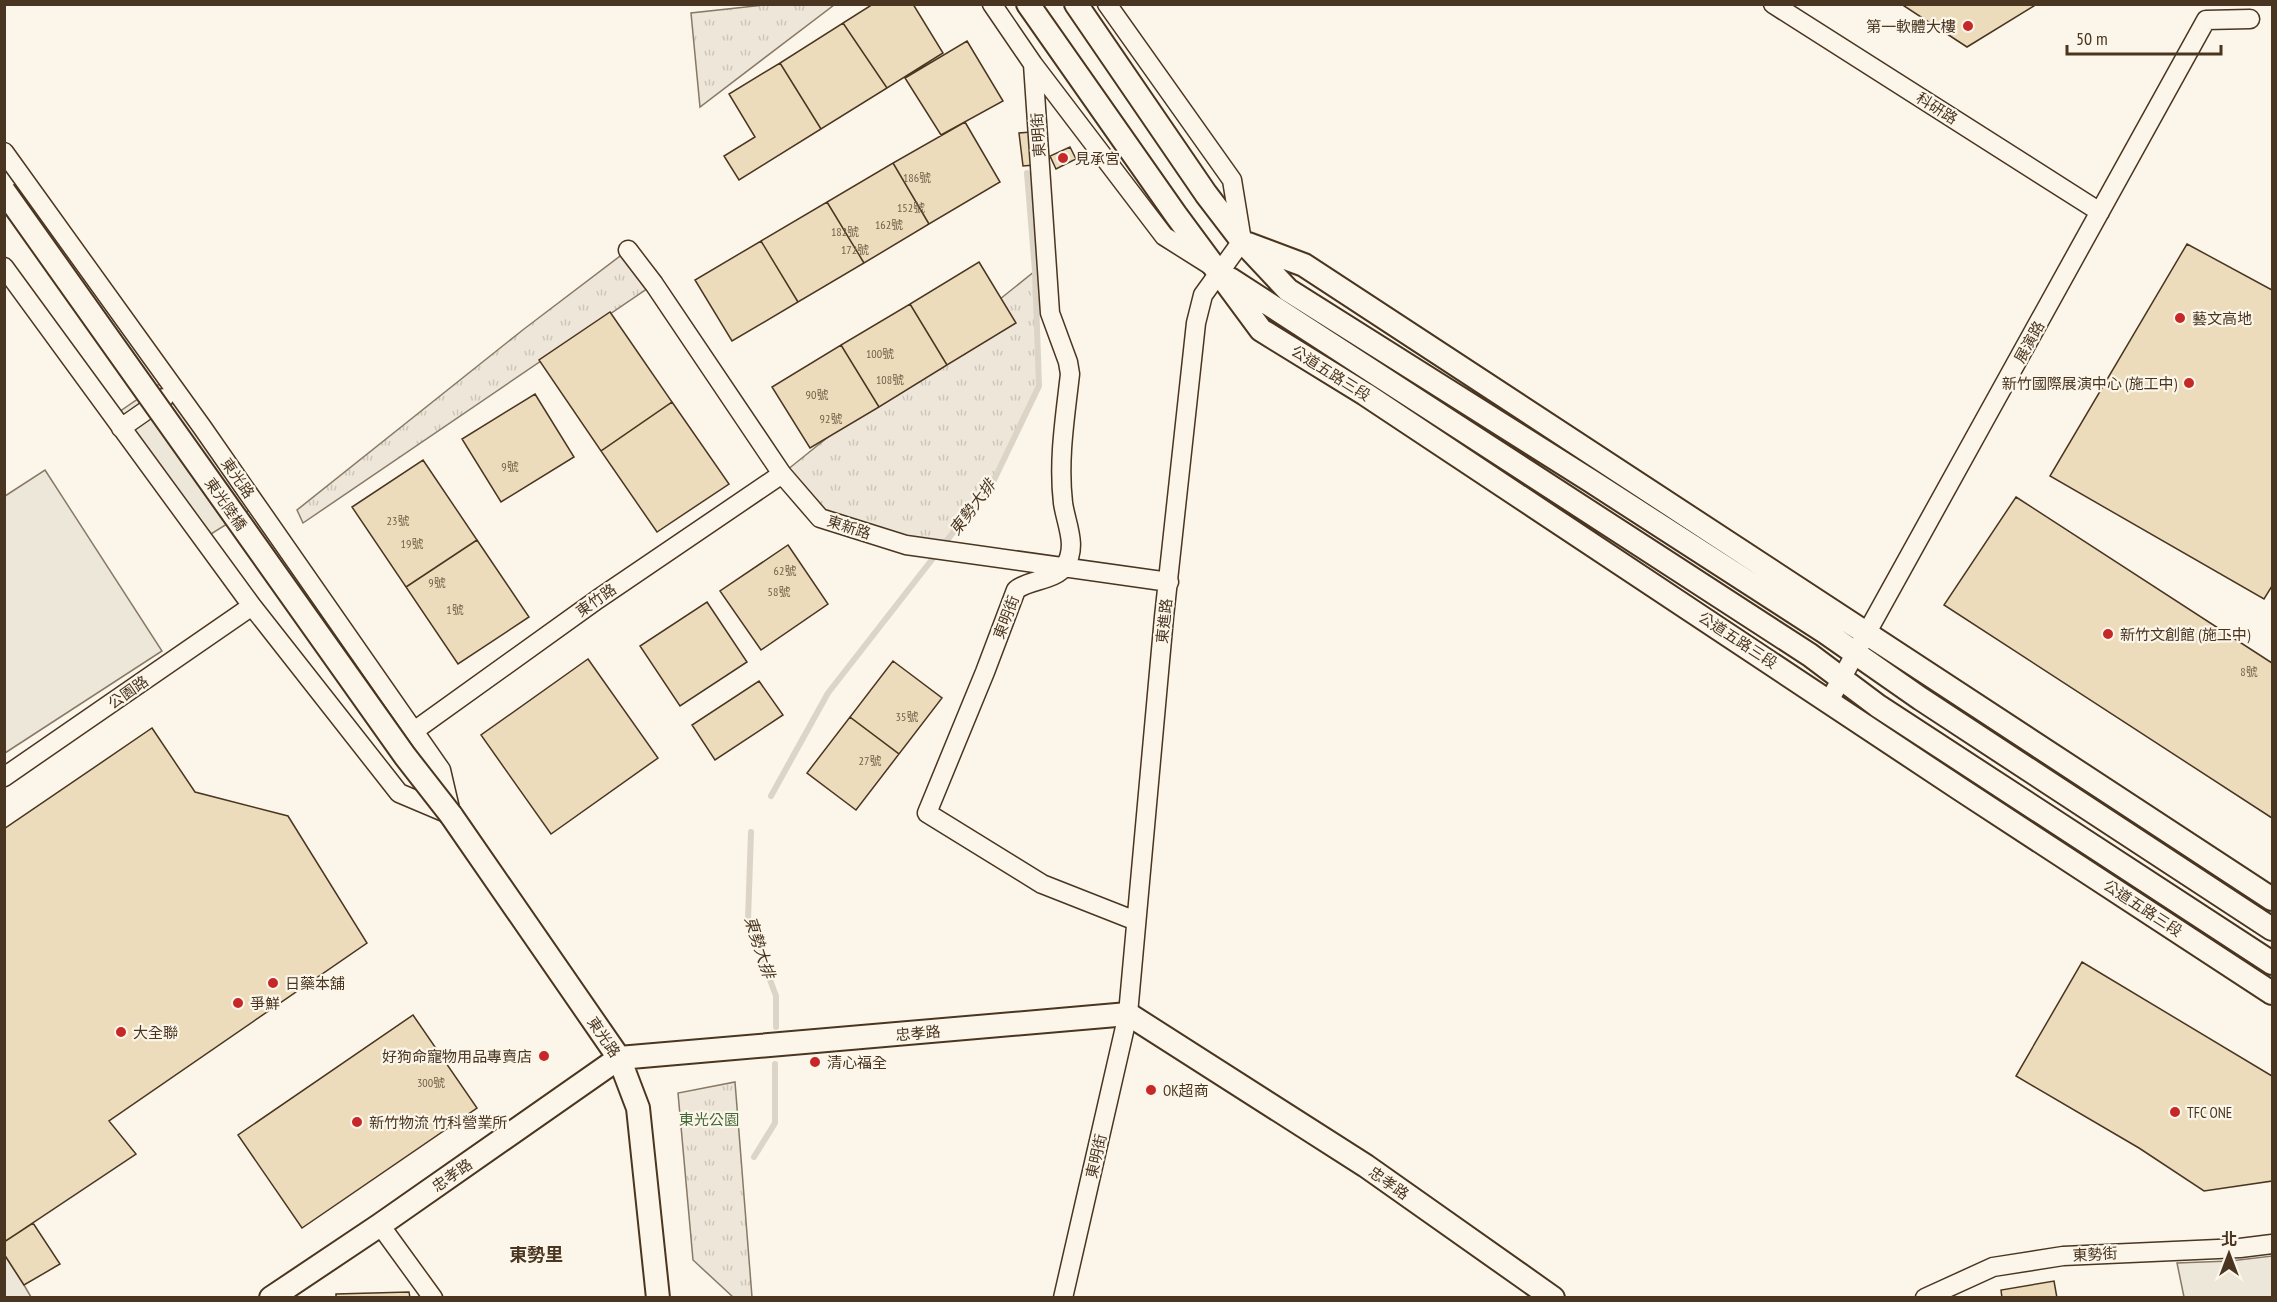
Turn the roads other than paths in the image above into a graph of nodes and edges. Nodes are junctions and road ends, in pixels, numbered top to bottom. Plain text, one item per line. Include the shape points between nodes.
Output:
1 (992, 4) edge
2 (1028, 4) edge
3 (1076, 4) edge
4 (1107, 4) edge
5 (1773, 4) edge
6 (2250, 20) dead end
7 (1034, 64) junction
8 (4, 152) edge
9 (4, 191) edge
10 (2100, 212) junction
11 (1242, 241) junction
12 (628, 250) dead end
13 (4, 267) edge
14 (1219, 271) junction
15 (176, 390) junction
16 (121, 428) junction
17 (782, 474) junction
18 (1064, 568) junction
19 (1168, 582) junction
20 (252, 606) junction
21 (1861, 645) junction
22 (1842, 679) junction
23 (1829, 701) junction
24 (414, 732) junction
25 (4, 777) edge
26 (451, 815) junction
27 (2272, 899) edge
28 (1136, 921) junction
29 (2272, 928) edge
30 (2272, 963) edge
31 (2272, 993) edge
32 (1128, 1014) junction
33 (619, 1058) junction
34 (380, 1225) junction
35 (2272, 1244) edge
36 (271, 1298) edge
37 (433, 1298) edge
38 (658, 1298) edge
39 (1063, 1298) edge
40 (1553, 1298) edge
41 (1925, 1298) edge

1 - 7 street, 公道五路三段
2 - 14 street, 公道五路三段
3 - 11 street
4 - 11 street via 1232,180
5 - 10 street, 科研路
6 - 10 street, 展演路 via 2206,20
7 - 14 street, 公道五路三段 via 1164,236
7 - 18 street, 東明街 via 1050,313 1070,374 1060,455 1066,523 1072,541
8 - 15 street, 東光路
9 - 26 street, 東光陸橋, bridge
10 - 21 street, 展演路
11 - 14 street, 東進路
11 - 21 street via 1288,290 1825,632
12 - 17 street, 東新路
13 - 16 street
14 - 19 street, 東進路 via 1203,295 1196,323
14 - 22 street, 公道五路三段
14 - 23 street, 公道五路三段 via 1261,330 1365,394
15 - 16 street
15 - 24 street, 東光路
16 - 20 street
17 - 18 street, 東新路 via 820,518 906,545
17 - 24 street, 東竹路 via 598,599
18 - 19 street, 東新路
18 - 28 street, 東明街 via 1016,590 927,813 1042,884
19 - 28 street, 東進路
20 - 25 street, 公園路
20 - 26 street via 399,793
21 - 22 street, 展演路
21 - 27 street
21 - 29 street via 1921,699
22 - 23 street, 展演路
22 - 30 street, 公道五路三段
23 - 31 street, 公道五路三段
24 - 26 street, 東光路 via 441,770
26 - 33 street, 東光路
28 - 32 street, 東進路
32 - 33 street, 忠孝路
32 - 39 street, 東明街
32 - 40 street, 忠孝路 via 1366,1166
33 - 34 street, 忠孝路
33 - 38 street, 東光路 via 638,1108
34 - 36 street, 忠孝路
34 - 37 street
35 - 41 street, 東勢街 via 2063,1256 1993,1267

